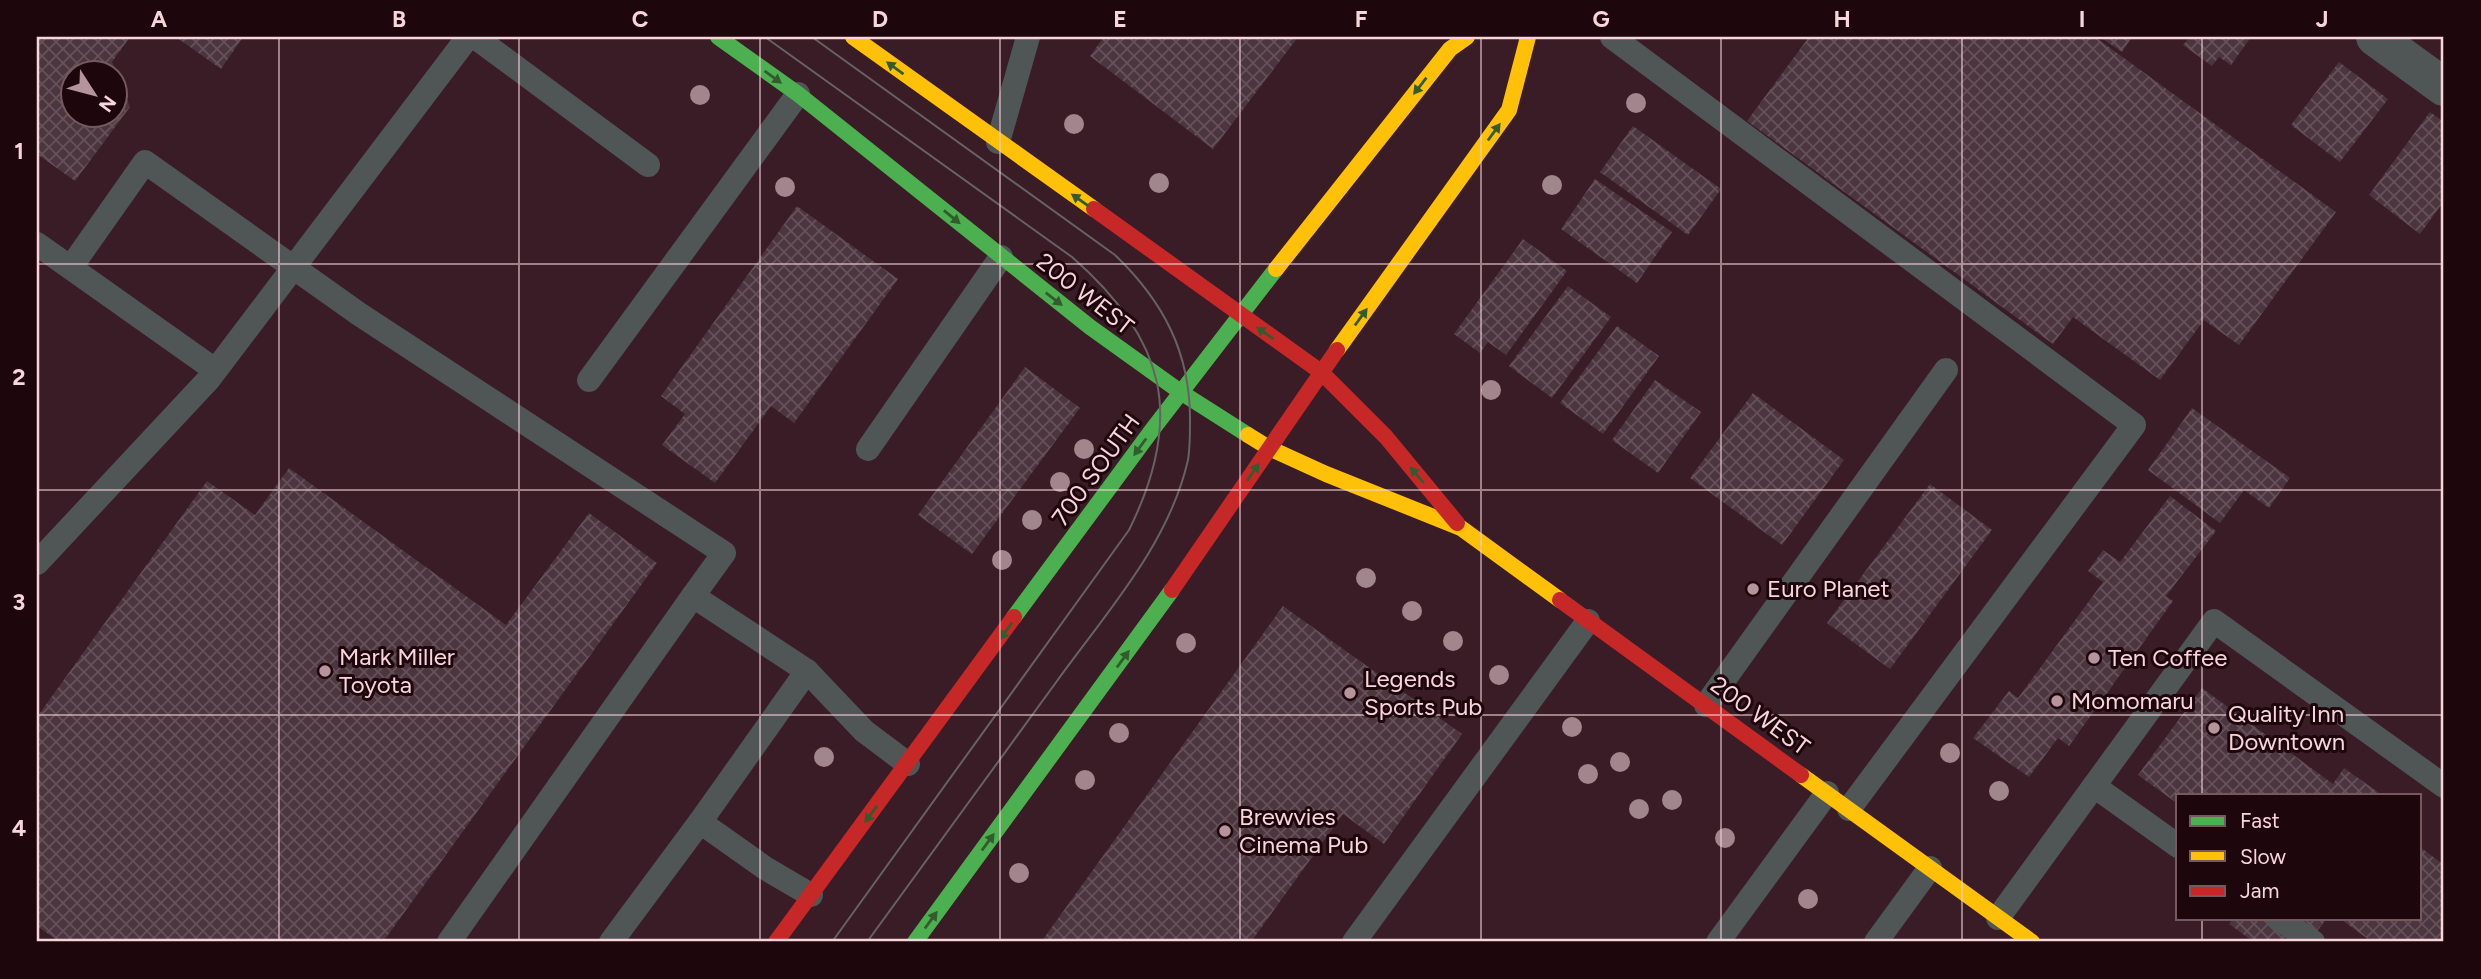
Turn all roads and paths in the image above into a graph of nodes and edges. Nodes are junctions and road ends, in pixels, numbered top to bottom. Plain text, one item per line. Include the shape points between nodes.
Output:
1 (468, 37) edge
2 (475, 37) edge
3 (718, 37) edge
4 (853, 37) edge
5 (1028, 37) edge
6 (1467, 37) edge
7 (1528, 37) edge
8 (1612, 37) edge
9 (2375, 37) edge
10 (2444, 87) edge
11 (798, 94) junction
12 (998, 142) junction
13 (648, 165) dead end
14 (37, 244) edge
15 (1001, 257) junction
16 (293, 266) junction
17 (71, 267) junction
18 (1239, 315) junction
19 (215, 370) junction
20 (1946, 370) dead end
21 (1321, 372) junction
22 (589, 380) dead end
23 (1182, 393) junction
24 (1269, 448) junction
25 (868, 449) dead end
26 (1461, 528) junction
27 (37, 563) edge
28 (693, 596) junction
29 (1588, 621) junction
30 (807, 671) junction
31 (1706, 705) junction
32 (908, 764) junction
33 (2094, 786) junction
34 (2444, 786) edge
35 (1826, 793) junction
36 (1849, 809) junction
37 (700, 822) junction
38 (2176, 845) edge
39 (1930, 868) junction
40 (811, 895) junction
41 (1998, 918) junction
42 (2281, 920) edge
43 (449, 942) edge
44 (611, 942) edge
45 (776, 942) edge
46 (915, 942) edge
47 (1354, 942) edge
48 (1718, 942) edge
49 (1876, 942) edge
50 (2032, 942) edge
51 (2313, 942) edge

1 - 16 lane
2 - 13 lane
3 -> 11 street, 200 WEST
12 -> 4 street, 200 WEST
5 - 12 lane
6 -> 18 street, 700 SOUTH via 1450,48
21 -> 7 street via 1509,110
8 - 36 lane via 2134,425
9 - 10 street
11 -> 15 street, 200 WEST
11 - 22 lane
18 -> 12 street, 200 WEST
14 - 17 lane
15 -> 23 street, 200 WEST
15 - 25 lane
16 - 17 lane via 145,162
16 - 19 lane
16 - 28 lane via 724,553
17 - 19 lane
21 -> 18 street, 200 WEST
18 - 23 street, 700 SOUTH
19 - 27 lane
20 - 31 lane
21 - 24 street
26 -> 21 street, 200 WEST via 1385,437
23 - 24 street, 200 WEST
23 -> 32 street, 700 SOUTH
24 - 26 street, 200 WEST
46 -> 24 street via 1156,613
26 - 29 street, 200 WEST
28 - 30 lane
28 - 43 lane
29 - 31 street, 200 WEST
29 - 47 lane
30 - 32 lane via 864,731
30 - 37 lane
31 - 35 street, 200 WEST
32 -> 40 street, 700 SOUTH
33 - 34 lane via 2214,621
33 - 38 lane
33 - 41 lane
35 - 36 street, 200 WEST
35 - 48 lane
36 - 39 street, 200 WEST
37 - 40 lane
37 - 44 lane
39 - 41 street, 200 WEST
39 - 49 lane
40 - 45 street, 700 SOUTH
41 - 50 street, 200 WEST
42 - 51 lane

